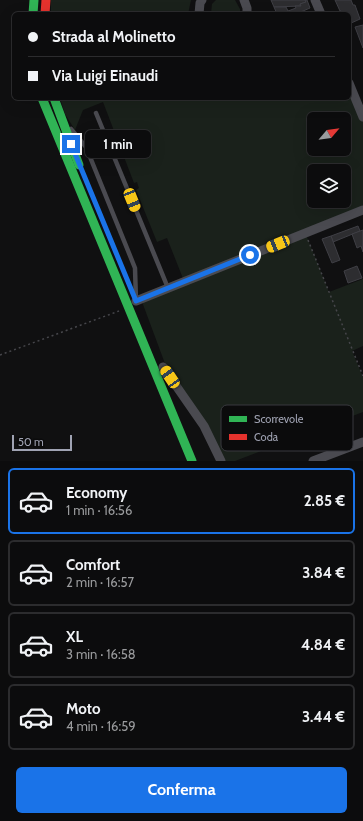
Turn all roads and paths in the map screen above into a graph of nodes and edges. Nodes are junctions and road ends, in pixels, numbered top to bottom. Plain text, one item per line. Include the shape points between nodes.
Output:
1 (34, 0) edge
2 (46, 0) edge
3 (202, 0) edge
4 (244, 0) edge
5 (315, 0) edge
6 (32, 12) edge
7 (45, 12) edge
8 (199, 12) edge
9 (247, 12) edge
10 (320, 12) edge
11 (351, 88) edge
12 (43, 100) edge
13 (55, 100) edge
14 (96, 113) dead end
15 (363, 117) edge
16 (363, 210) edge
17 (305, 233) junction
18 (168, 288) junction
19 (136, 301) junction
20 (128, 307) junction
21 (142, 315) dead end
22 (0, 355) edge
23 (162, 363) joint
24 (363, 376) edge
25 (181, 410) dead end
26 (363, 442) edge
27 (353, 446) edge
28 (339, 451) edge
29 (192, 461) edge
30 (221, 461) edge
31 (313, 461) edge

1 - 6 main road
2 - 7 main road
3 - 8 street
4 - 9 street
5 - 10 street
11 - 15 street
12 - 20 main road
13 - 19 main road
14 - 18 lane
16 - 17 street
17 - 18 street
17 - 24 path
18 - 19 street
19 - 21 main road
20 - 22 path
20 - 29 main road
23 - 25 main road
23 - 30 street via 204,426
26 - 27 street
28 - 31 street

